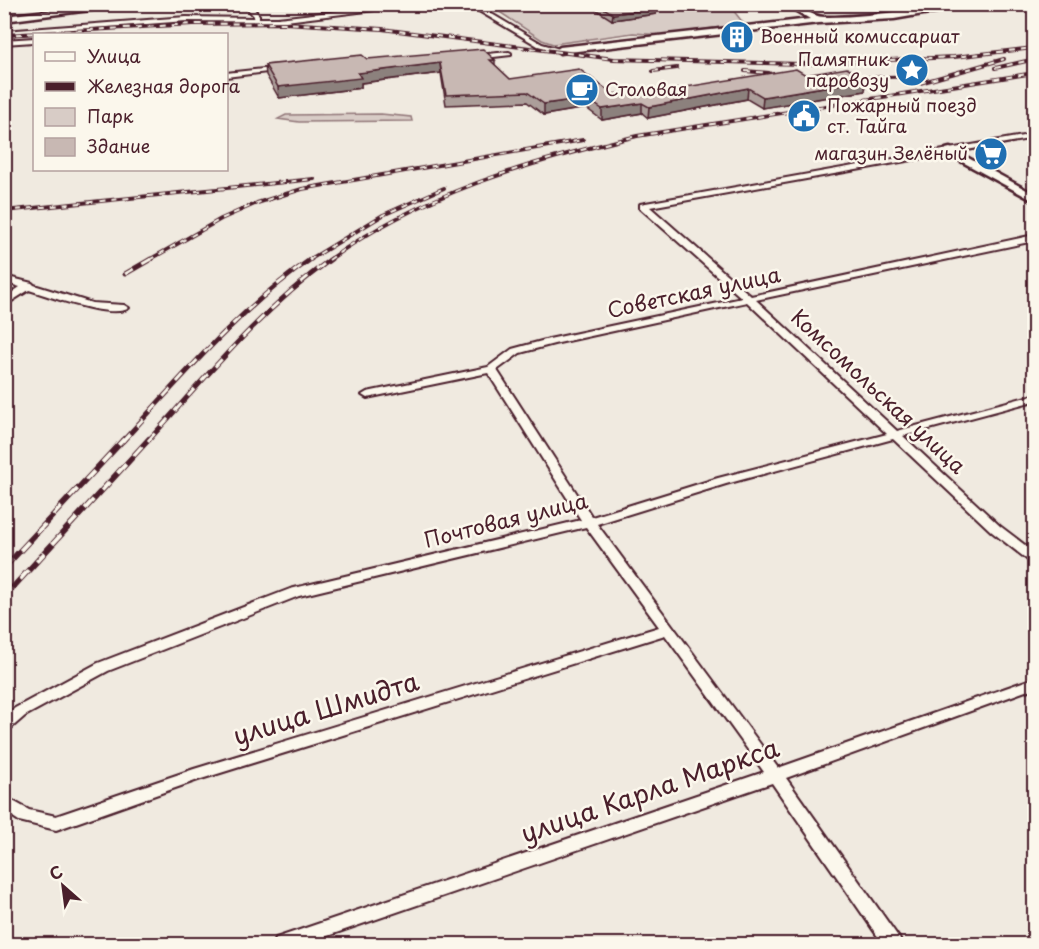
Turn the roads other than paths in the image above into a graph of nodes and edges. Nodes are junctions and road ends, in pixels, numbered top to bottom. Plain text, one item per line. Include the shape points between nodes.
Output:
1 (26, 4) edge
2 (133, 4) edge
3 (246, 4) edge
4 (357, 4) edge
5 (420, 4) edge
6 (470, 4) edge
7 (789, 4) edge
8 (978, 4) edge
9 (953, 6) edge
10 (365, 11) junction
11 (30, 16) junction
12 (4, 19) edge
13 (255, 20) junction
14 (819, 20) junction
15 (4, 33) edge
16 (33, 40) edge
17 (4, 42) edge
18 (560, 50) joint
19 (509, 54) dead end
20 (468, 57) edge
21 (292, 68) edge
22 (228, 75) edge
23 (1035, 136) edge
24 (950, 151) junction
25 (1035, 198) edge
26 (1035, 238) edge
27 (4, 279) edge
28 (29, 285) junction
29 (750, 300) junction
30 (4, 303) edge
31 (124, 308) dead end
32 (491, 369) junction
33 (367, 395) dead end
34 (1035, 398) edge
35 (895, 434) junction
36 (589, 522) junction
37 (1035, 558) edge
38 (666, 630) junction
39 (1035, 683) edge
40 (4, 726) edge
41 (775, 775) junction
42 (4, 802) edge
43 (282, 945) edge
44 (894, 945) edge

1 - 11 street
2 - 11 street
3 - 13 street via 257,16
4 - 10 street
5 - 10 street
6 - 18 street via 540,45
7 - 14 street
8 - 9 street
9 - 14 street via 894,16
10 - 13 street
11 - 12 street
13 - 15 street via 170,20
14 - 18 street
16 - 17 street
19 - 20 street
21 - 22 street
23 - 24 street
24 - 25 street
24 - 29 street, Комсомольская улица via 643,206
26 - 29 street, Советская улица
27 - 28 street
28 - 30 street
28 - 31 street via 91,306
29 - 32 street, Советская улица via 553,341 516,351
29 - 35 street, Комсомольская улица
32 - 33 street, Советская улица
32 - 36 street
34 - 35 street, Почтовая улица
35 - 36 street, Почтовая улица
35 - 37 street, Комсомольская улица via 996,528
36 - 38 street
36 - 40 street, Почтовая улица via 295,592 103,667 20,712
38 - 41 street
38 - 42 street, улица Шмидта via 217,768 56,823 24,816
39 - 41 street, улица Карла Маркса
41 - 43 street, улица Карла Маркса
41 - 44 street

